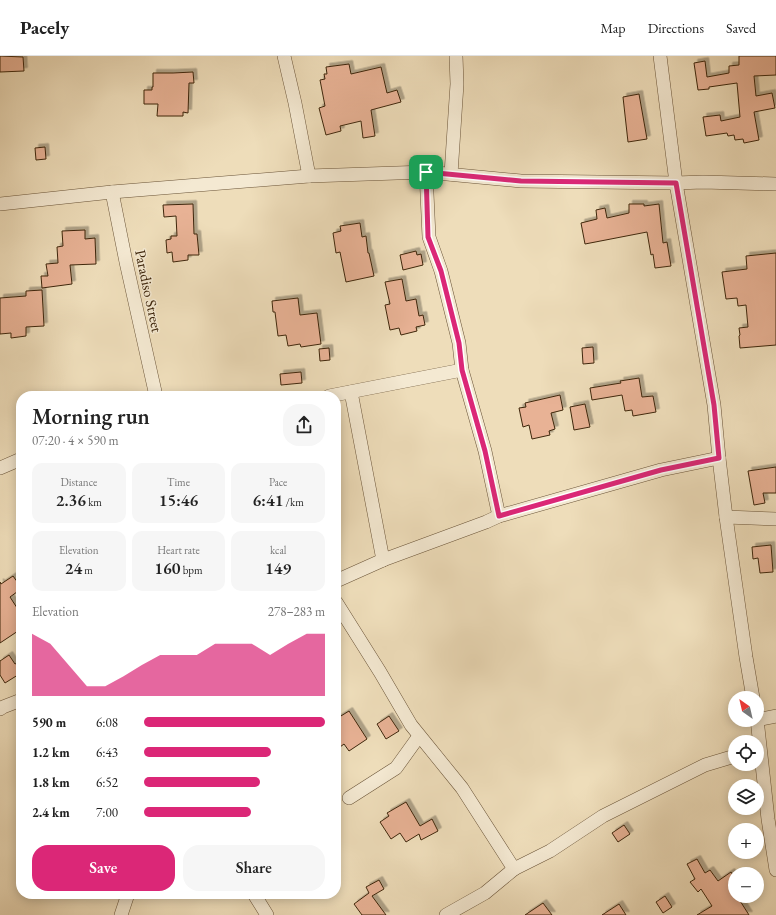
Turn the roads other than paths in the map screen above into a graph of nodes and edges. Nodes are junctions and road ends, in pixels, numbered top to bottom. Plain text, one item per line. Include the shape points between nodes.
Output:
1 (284, 56) edge
2 (456, 56) edge
3 (660, 56) edge
4 (426, 172) junction
5 (451, 174) junction
6 (309, 176) junction
7 (676, 183) junction
8 (776, 184) edge
9 (112, 192) junction
10 (0, 204) edge
11 (462, 370) junction
12 (155, 391) edge
13 (351, 392) junction
14 (341, 394) edge
15 (719, 458) junction
16 (16, 461) edge
17 (0, 468) edge
18 (499, 516) junction
19 (726, 517) junction
20 (776, 519) edge
21 (383, 560) junction
22 (341, 579) edge
23 (341, 610) edge
24 (752, 691) edge
25 (16, 702) edge
26 (1, 707) edge
27 (776, 716) edge
28 (764, 718) edge
29 (419, 736) junction
30 (728, 758) edge
31 (762, 771) edge
32 (349, 798) dead end
33 (514, 869) junction
34 (776, 870) edge
35 (126, 899) edge
36 (257, 899) edge
37 (121, 915) edge
38 (267, 915) edge
39 (446, 915) edge

1 - 6 street
2 - 5 street via 457,84
3 - 7 street
4 - 5 street
4 - 6 street
4 - 11 street via 428,237 441,271 459,343
5 - 7 street via 521,181
6 - 9 street
7 - 8 street
7 - 15 street via 714,405
9 - 10 street
9 - 12 street, Paradiso Street
11 - 13 street
11 - 18 street via 485,451
13 - 14 street
13 - 21 street
15 - 18 street via 661,470
15 - 19 street
16 - 17 street
18 - 21 street
19 - 20 street
19 - 24 street
21 - 22 street
23 - 29 street
25 - 26 street
27 - 28 street
29 - 32 street via 396,768
29 - 33 street via 462,788
30 - 33 street via 705,765 603,816 550,851
31 - 34 street
33 - 39 street via 485,893
35 - 37 street
36 - 38 street

